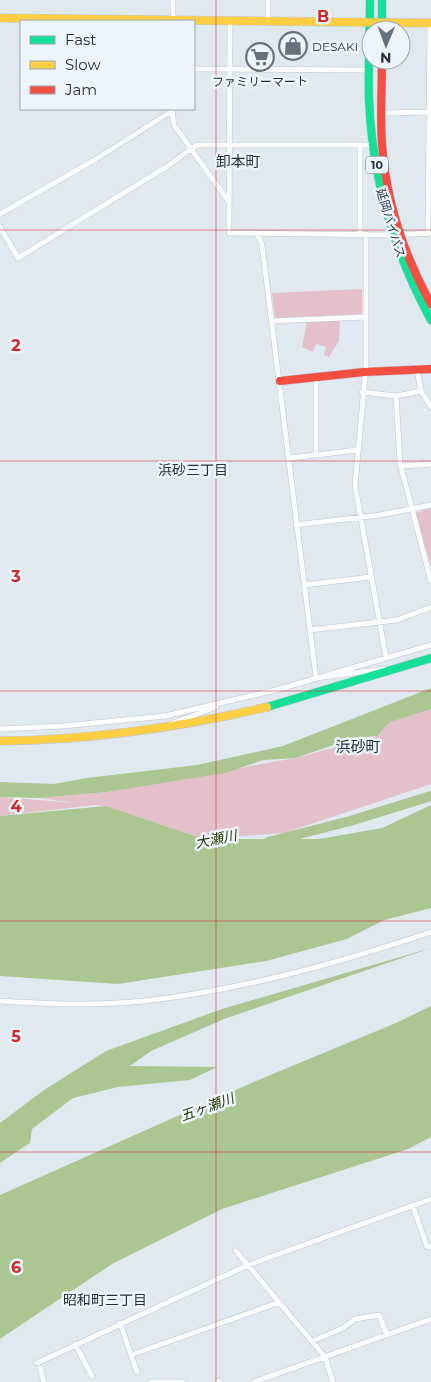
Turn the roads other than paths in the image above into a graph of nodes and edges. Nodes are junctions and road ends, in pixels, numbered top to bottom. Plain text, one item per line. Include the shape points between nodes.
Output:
1 (173, 0) edge
2 (268, 0) edge
3 (370, 0) edge
4 (382, 0) edge
5 (0, 18) edge
6 (230, 19) junction
7 (173, 20) edge
8 (268, 20) junction
9 (370, 20) edge
10 (382, 20) edge
11 (361, 21) edge
12 (411, 22) edge
13 (430, 23) edge
14 (195, 69) edge
15 (230, 69) junction
16 (361, 70) edge
17 (370, 70) edge
18 (382, 70) edge
19 (430, 75) edge
20 (430, 106) edge
21 (172, 110) edge
22 (429, 112) junction
23 (383, 113) junction
24 (430, 144) edge
25 (230, 145) junction
26 (360, 145) junction
27 (374, 145) junction
28 (191, 149) junction
29 (430, 186) edge
30 (230, 202) junction
31 (0, 214) edge
32 (0, 227) edge
33 (256, 234) junction
34 (363, 234) junction
35 (429, 234) edge
36 (397, 235) junction
37 (431, 304) edge
38 (366, 317) junction
39 (431, 320) edge
40 (272, 321) junction
41 (431, 369) edge
42 (417, 370) junction
43 (364, 372) junction
44 (316, 376) junction
45 (280, 381) junction
46 (421, 391) junction
47 (362, 392) junction
48 (396, 396) junction
49 (431, 407) edge
50 (358, 450) junction
51 (316, 455) junction
52 (290, 458) junction
53 (431, 464) edge
54 (401, 466) junction
55 (431, 505) edge
56 (411, 510) junction
57 (360, 517) junction
58 (296, 525) junction
59 (370, 577) junction
60 (431, 581) edge
61 (304, 585) junction
62 (431, 607) edge
63 (378, 622) junction
64 (310, 630) junction
65 (431, 645) edge
66 (386, 658) junction
67 (431, 658) edge
68 (391, 671) junction
69 (316, 678) junction
70 (220, 704) junction
71 (0, 729) edge
72 (161, 730) junction
73 (0, 741) edge
74 (431, 932) edge
75 (0, 1001) edge
76 (431, 1199) edge
77 (413, 1206) junction
78 (431, 1246) edge
79 (236, 1251) dead end
80 (248, 1265) junction
81 (280, 1302) junction
82 (431, 1319) edge
83 (120, 1323) junction
84 (387, 1335) junction
85 (313, 1341) junction
86 (75, 1344) junction
87 (132, 1355) junction
88 (325, 1357) junction
89 (137, 1372) dead end
90 (92, 1376) dead end
91 (44, 1382) edge
92 (151, 1382) edge
93 (183, 1382) edge
94 (254, 1382) edge
95 (333, 1382) edge

1 - 7 street
2 - 8 street
3 - 9 main road, 延岡バイパス / 10
4 - 10 main road
5 - 7 main road
6 - 7 main road
6 - 8 main road
6 - 15 street
8 - 11 main road
12 - 13 main road
13 - 19 street
14 - 15 street
15 - 16 street
15 - 25 street
17 - 27 main road, 延岡バイパス / 10
18 - 23 main road, 延岡バイパス / 10
19 - 20 street
20 - 22 street
21 - 28 street via 174,125
21 - 31 street via 88,164
22 - 23 street
22 - 24 street
23 - 36 main road, 延岡バイパス / 10 via 382,144
24 - 29 street
25 - 26 street
25 - 28 street via 197,145
25 - 30 street
26 - 27 street
26 - 34 street
27 - 36 main road, 延岡バイパス / 10 via 379,184
28 - 30 street
28 - 32 street via 18,258
29 - 35 street
30 - 33 street via 230,233
33 - 34 street
33 - 40 street via 262,245
34 - 36 street
34 - 38 street
35 - 36 street
36 - 37 main road, 延岡バイパス / 10
36 - 39 main road, 延岡バイパス / 10 via 408,277
38 - 40 street
38 - 43 street
40 - 45 street
41 - 42 main road
42 - 43 main road
42 - 46 street
43 - 44 main road
43 - 47 street
44 - 45 main road
44 - 51 street
45 - 52 street
46 - 48 street
46 - 49 street
47 - 48 street
47 - 50 street
48 - 54 street
50 - 51 street
50 - 57 street via 355,485
51 - 52 street
52 - 58 street
53 - 54 street
54 - 56 street
55 - 56 street
56 - 57 street
56 - 60 street
57 - 58 street
57 - 59 street
58 - 61 street
59 - 61 street
59 - 63 street
61 - 64 street
62 - 63 street via 397,620
63 - 64 street
63 - 66 street
64 - 69 street
65 - 66 street
66 - 69 street
67 - 68 main road
68 - 69 street via 384,669
68 - 72 main road via 250,713
69 - 70 street
70 - 71 street via 166,716
70 - 72 street
72 - 73 main road via 53,741
74 - 75 street via 306,970 196,993 144,1001 85,1004
76 - 77 street
77 - 78 street via 427,1247
77 - 80 street
79 - 80 street
80 - 81 street
80 - 83 street
81 - 85 street
81 - 87 street
82 - 84 street
83 - 86 street
83 - 87 street
84 - 85 street via 379,1315 355,1319
84 - 88 street
85 - 88 street
86 - 90 street
86 - 91 street via 38,1366
87 - 89 street
88 - 94 street
88 - 95 street
92 - 93 street

